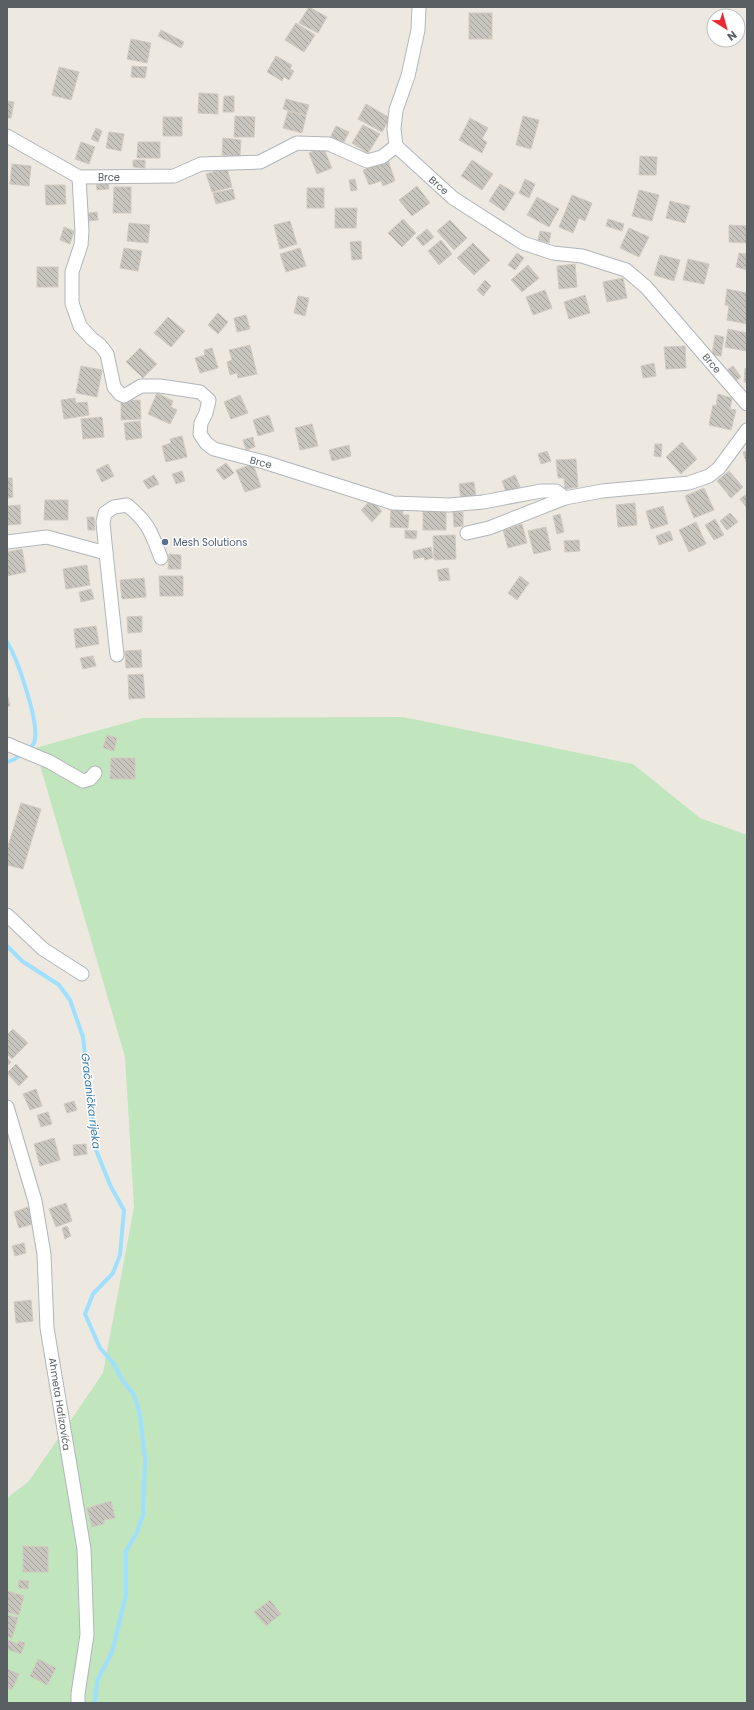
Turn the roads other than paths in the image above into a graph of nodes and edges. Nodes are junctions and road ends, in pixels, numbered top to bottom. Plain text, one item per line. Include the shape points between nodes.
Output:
1 (419, 7) edge
2 (7, 136) edge
3 (396, 146) junction
4 (79, 177) junction
5 (747, 404) edge
6 (747, 430) edge
7 (565, 498) junction
8 (467, 533) dead end
9 (7, 542) edge
10 (106, 553) junction
11 (161, 558) dead end
12 (117, 655) dead end
13 (12, 746) edge
14 (95, 773) dead end
15 (7, 915) edge
16 (82, 974) dead end
17 (7, 1107) edge
18 (78, 1703) edge

1 - 3 street via 418,30 408,76 396,110
2 - 4 street
3 - 4 street, Brce via 382,157 366,161 330,144 297,143 260,162 201,164 174,176
3 - 5 street, Brce via 453,198 523,243 553,253 582,256 626,270 646,287
4 - 7 street, Brce via 82,231 81,245 72,272 72,303 80,326 107,354 114,387 120,394 124,396 142,386 200,392 209,400 200,434 214,449 393,503 449,505 483,502 541,491 556,491
6 - 7 street via 719,468 709,476 689,484 602,491
7 - 8 street via 489,528
9 - 10 street via 47,537
10 - 11 street via 103,522 105,513 114,507 127,505 142,518 152,534
10 - 12 street
13 - 14 street via 83,781 90,779
15 - 16 street via 43,949
17 - 18 street, Ahmeta Hafizovića via 34,1201 42,1247 48,1328 84,1548 87,1635

